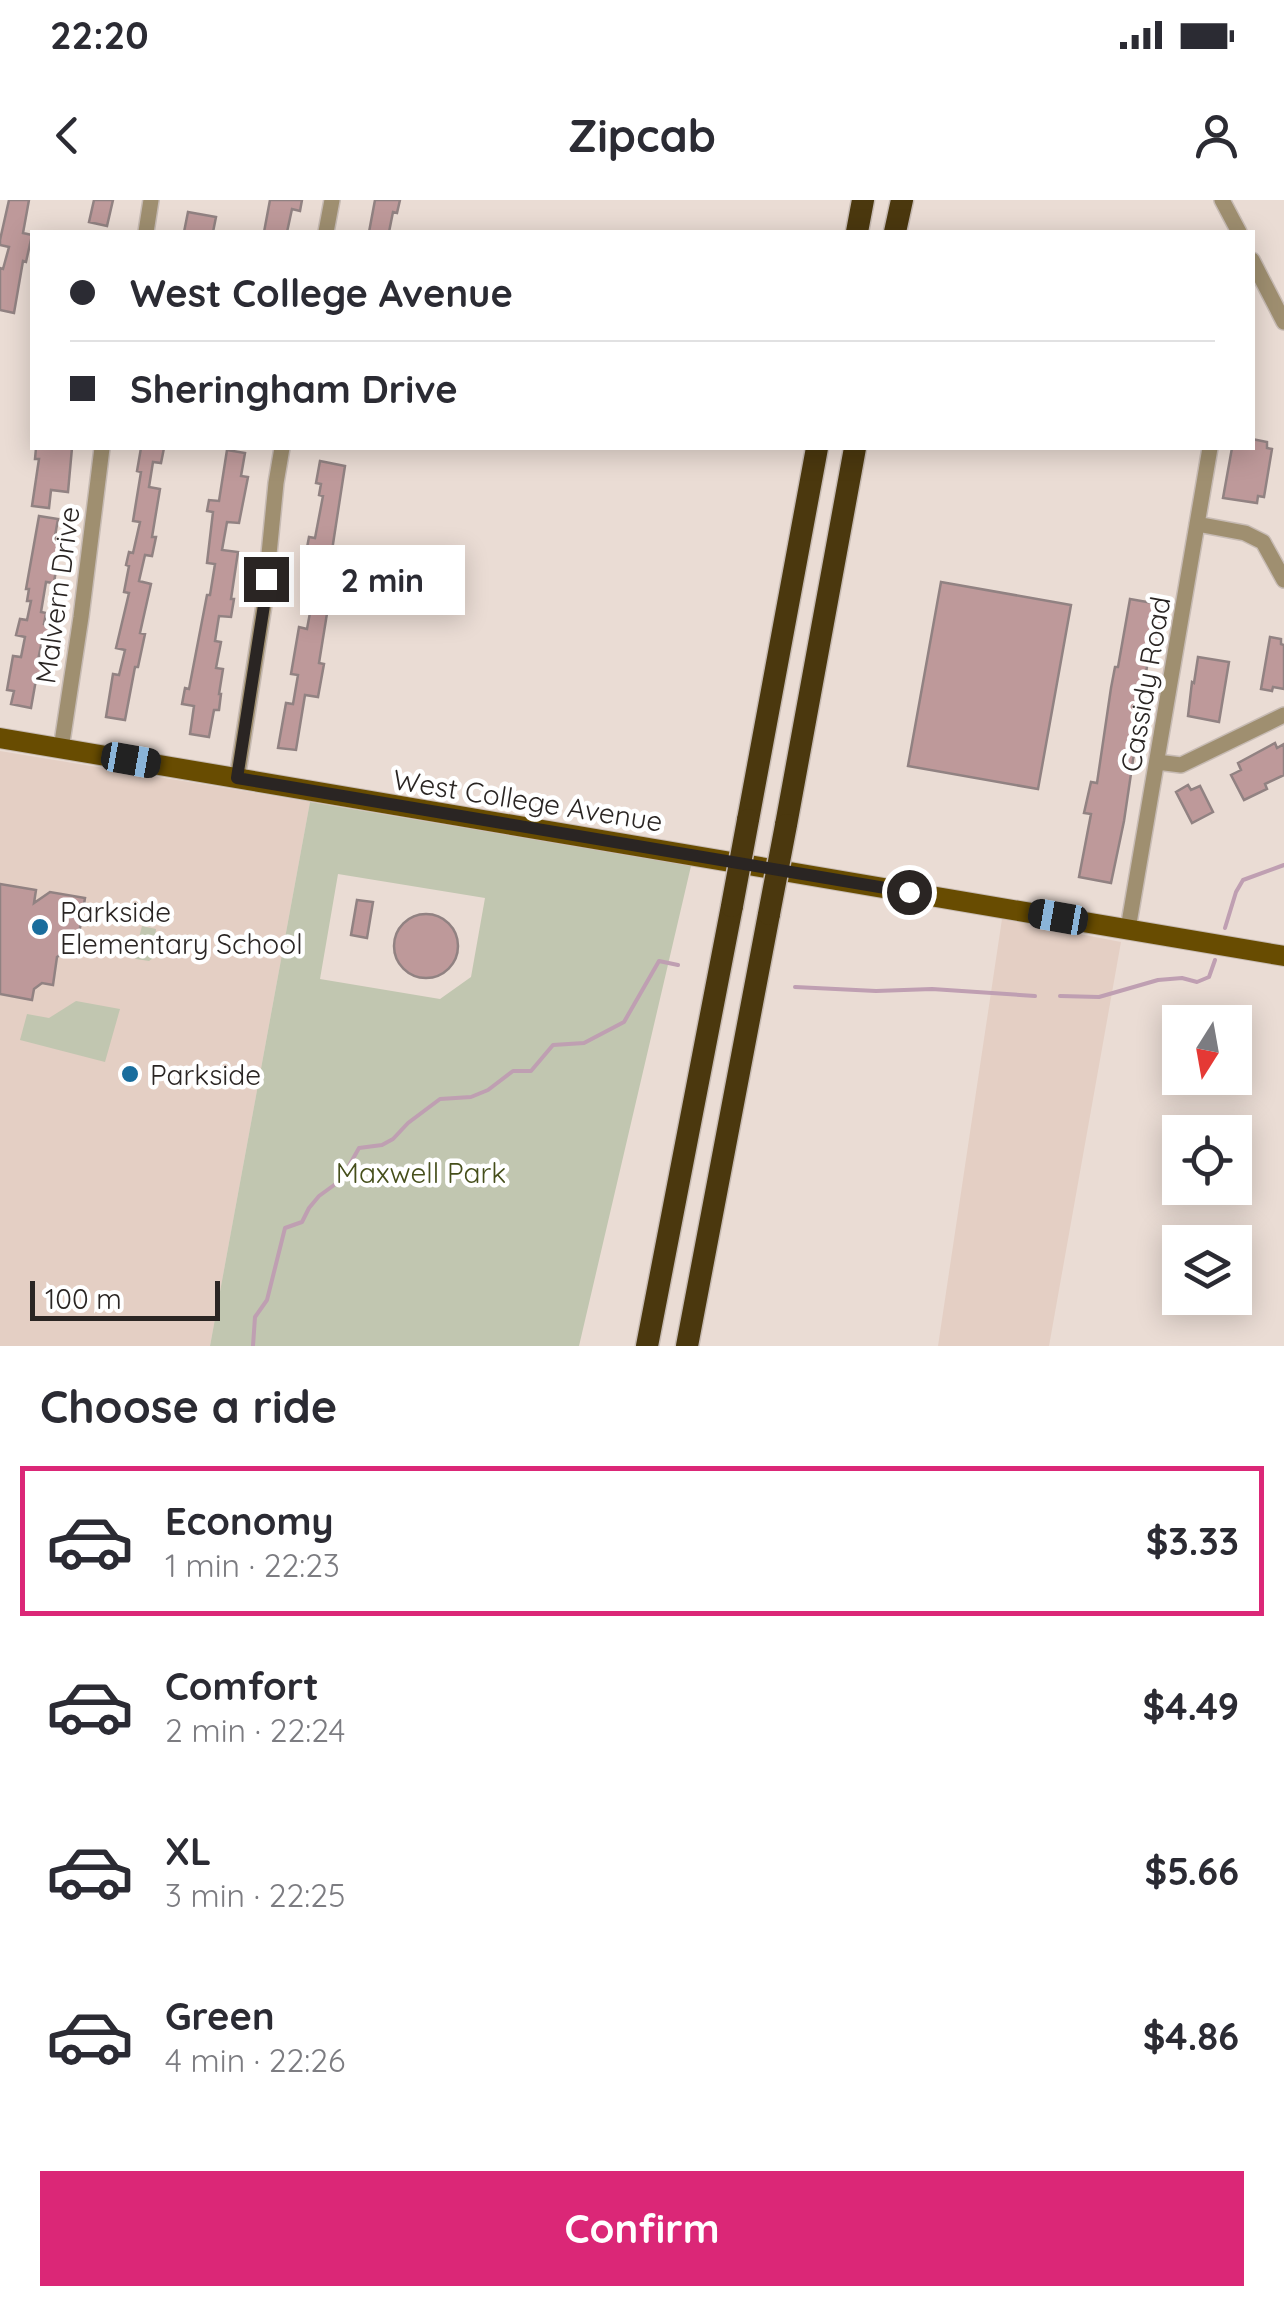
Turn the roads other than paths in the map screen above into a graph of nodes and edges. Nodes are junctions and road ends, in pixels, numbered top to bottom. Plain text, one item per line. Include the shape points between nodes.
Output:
1 (151, 200) edge
2 (332, 200) edge
3 (863, 200) edge
4 (902, 200) edge
5 (1222, 200) edge
6 (146, 230) edge
7 (326, 230) edge
8 (857, 230) edge
9 (896, 230) edge
10 (1237, 230) edge
11 (1255, 266) edge
12 (1284, 322) edge
13 (102, 450) edge
14 (282, 450) edge
15 (817, 450) edge
16 (855, 450) edge
17 (1210, 450) edge
18 (1197, 524) junction
19 (1284, 580) edge
20 (1284, 714) edge
21 (0, 738) edge
22 (61, 749) junction
23 (1157, 762) junction
24 (237, 778) junction
25 (1128, 929) junction
26 (1284, 956) edge
27 (647, 1346) edge
28 (687, 1346) edge

1 - 6 street
2 - 7 street
3 - 8 highway
4 - 9 highway
5 - 10 street
11 - 12 street
13 - 22 street, Malvern Drive
14 - 24 street
15 - 27 highway, bridge
16 - 28 highway, bridge
17 - 18 street, Cassidy Road
18 - 19 street via 1263,542
18 - 23 street, Cassidy Road
20 - 23 street via 1181,765
21 - 22 main road, West College Avenue
22 - 24 main road, West College Avenue
23 - 25 street, Cassidy Road
24 - 25 main road, West College Avenue
25 - 26 main road, West College Avenue

